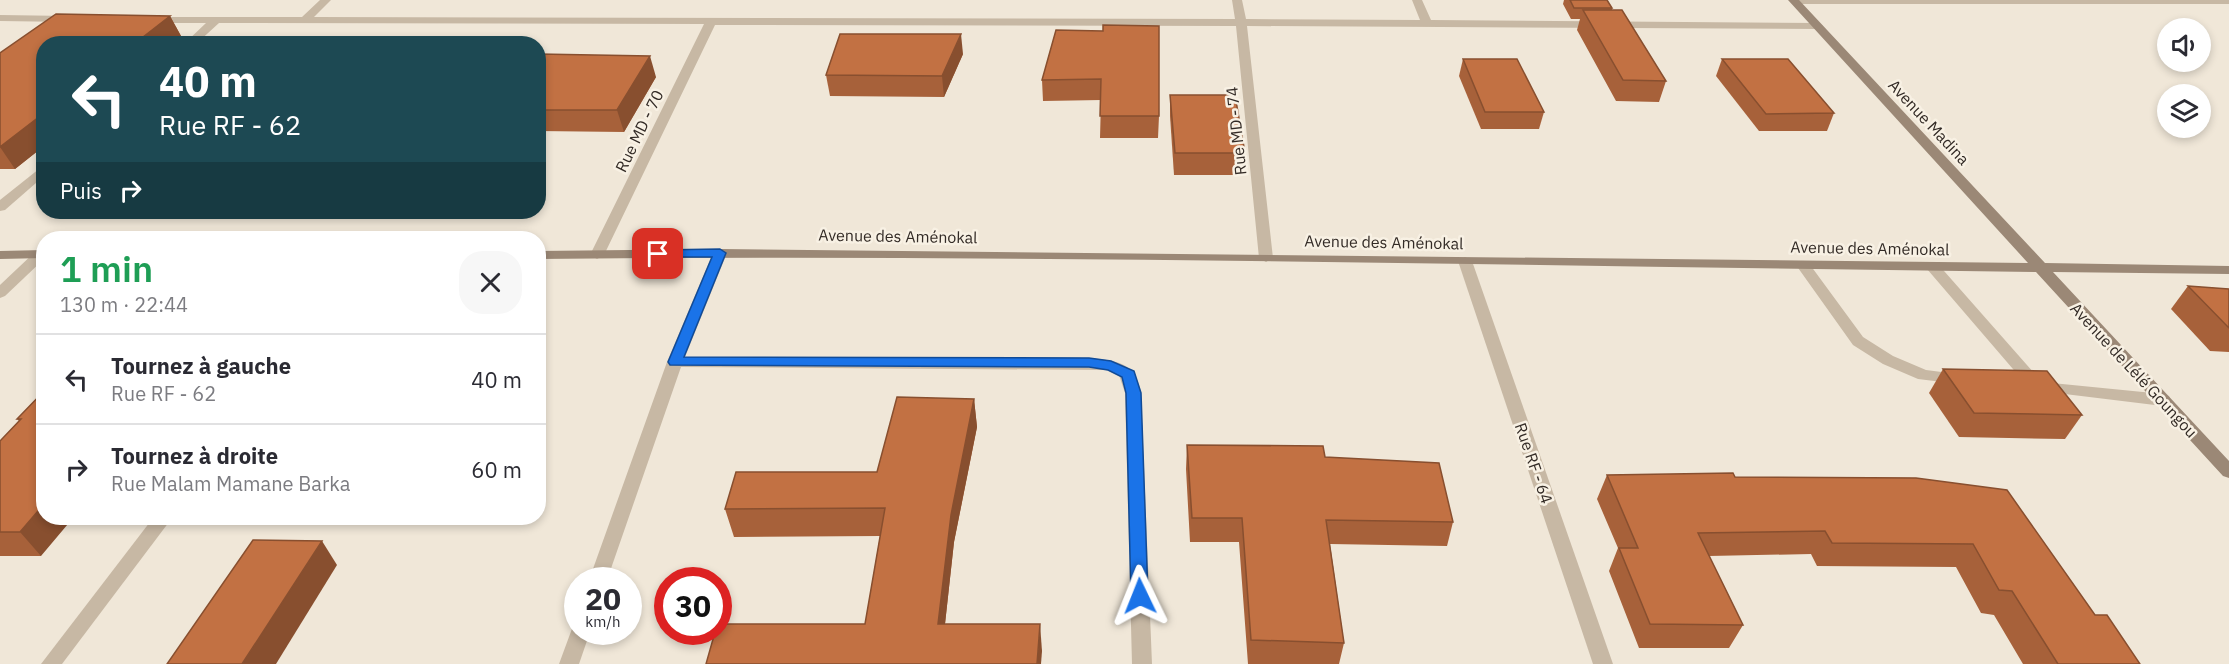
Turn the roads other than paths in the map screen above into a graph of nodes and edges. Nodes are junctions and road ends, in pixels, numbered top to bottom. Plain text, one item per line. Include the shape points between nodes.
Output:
1 (326, 0) edge
2 (1237, 0) edge
3 (1417, 0) edge
4 (1794, 1) edge
5 (2229, 1) edge
6 (0, 18) edge
7 (84, 19) edge
8 (143, 20) edge
9 (215, 21) junction
10 (304, 21) junction
11 (711, 22) junction
12 (1241, 22) junction
13 (1427, 22) junction
14 (1818, 26) junction
15 (198, 36) edge
16 (36, 176) edge
17 (0, 207) edge
18 (720, 253) junction
19 (36, 254) edge
20 (0, 255) edge
21 (546, 255) edge
22 (597, 255) junction
23 (1266, 258) junction
24 (36, 260) edge
25 (1464, 261) junction
26 (1803, 265) junction
27 (1932, 266) junction
28 (2040, 267) junction
29 (2229, 270) edge
30 (0, 293) edge
31 (675, 362) junction
32 (1970, 380) edge
33 (2015, 385) edge
34 (2038, 387) junction
35 (2163, 400) junction
36 (2229, 472) edge
37 (158, 525) edge
38 (603, 567) edge
39 (576, 645) edge
40 (51, 664) edge
41 (569, 664) edge
42 (1142, 664) edge
43 (1603, 664) edge

1 - 10 street
2 - 12 street, Rue MD - 74
3 - 13 street
4 - 5 street
4 - 14 main road, Avenue Madina
6 - 7 street
8 - 9 street
9 - 10 street
9 - 15 street
10 - 11 street
11 - 12 street
11 - 22 street, Rue MD - 70
12 - 13 street
12 - 23 street, Rue MD - 74
13 - 14 street
14 - 28 main road, Avenue Madina
16 - 17 street
18 - 22 main road, Avenue des Aménokal
18 - 23 main road, Avenue des Aménokal
18 - 31 street
19 - 20 main road
21 - 22 main road, Avenue des Aménokal
23 - 25 main road, Avenue des Aménokal
24 - 30 street
25 - 26 main road, Avenue des Aménokal
25 - 43 street, Rue RF - 64
26 - 27 main road, Avenue des Aménokal
26 - 32 street via 1858,341 1888,360 1924,375
27 - 28 main road, Avenue des Aménokal
27 - 34 street
28 - 29 main road, Avenue des Aménokal
28 - 35 main road, Avenue de Lélé Goungou
31 - 38 street
31 - 42 street via 1089,363 1122,369 1129,374 1133,393
33 - 34 street
34 - 35 street
35 - 36 main road, Avenue de Lélé Goungou
37 - 40 street
39 - 41 street

